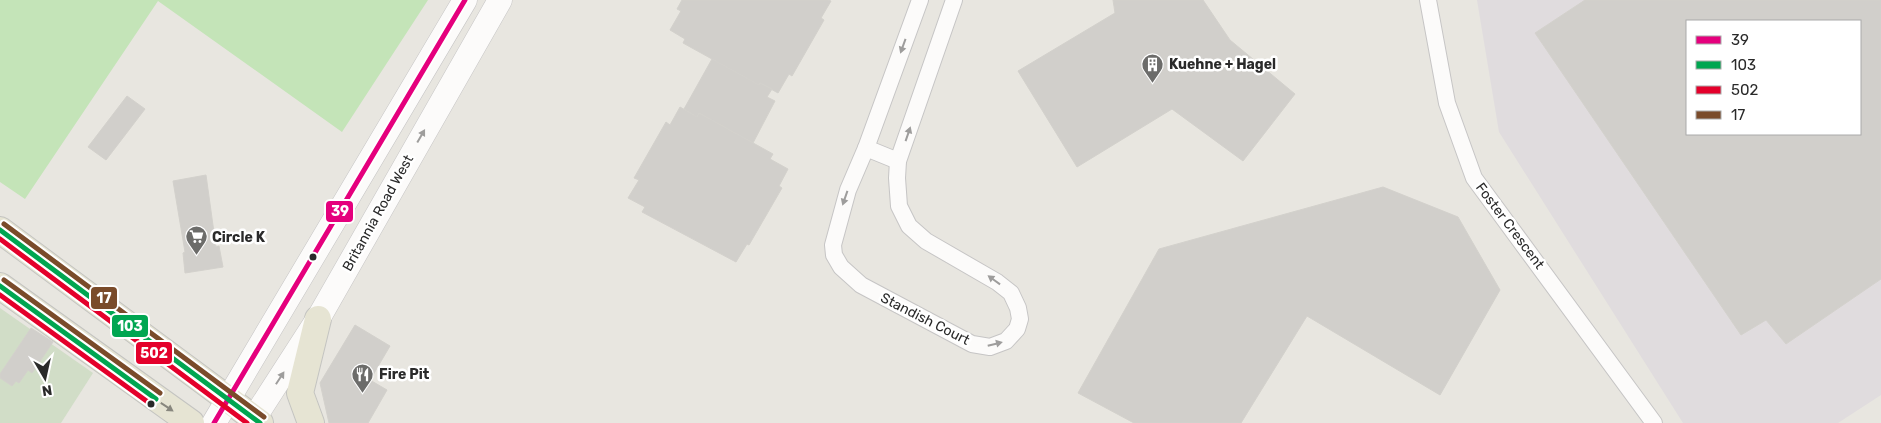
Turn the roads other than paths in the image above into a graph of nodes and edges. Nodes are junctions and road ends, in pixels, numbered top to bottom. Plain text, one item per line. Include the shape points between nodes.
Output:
1 (465, 0) edge
2 (500, 0) edge
3 (920, 0) edge
4 (954, 0) edge
5 (1428, 0) edge
6 (866, 148) junction
7 (898, 161) junction
8 (0, 230) edge
9 (0, 286) edge
10 (318, 319) junction
11 (220, 413) edge
12 (255, 422) edge
13 (191, 423) edge
14 (311, 423) edge
15 (1654, 423) edge

1 - 11 main road
10 -> 2 main road, Britannia Road West
3 -> 6 street, Standish Court
7 -> 4 street, Standish Court
5 - 15 street, Foster Crescent via 1447,103 1474,178
6 - 7 street
6 -> 7 street, Standish Court via 834,235 834,255 841,267 861,285 972,344 990,347 1006,341 1017,329 1020,318 1010,293 982,272 926,241 909,226 899,206
8 - 11 main road
9 -> 13 main road
12 -> 10 main road, Britannia Road West
10 - 14 main road via 300,393
11 - 12 main road

